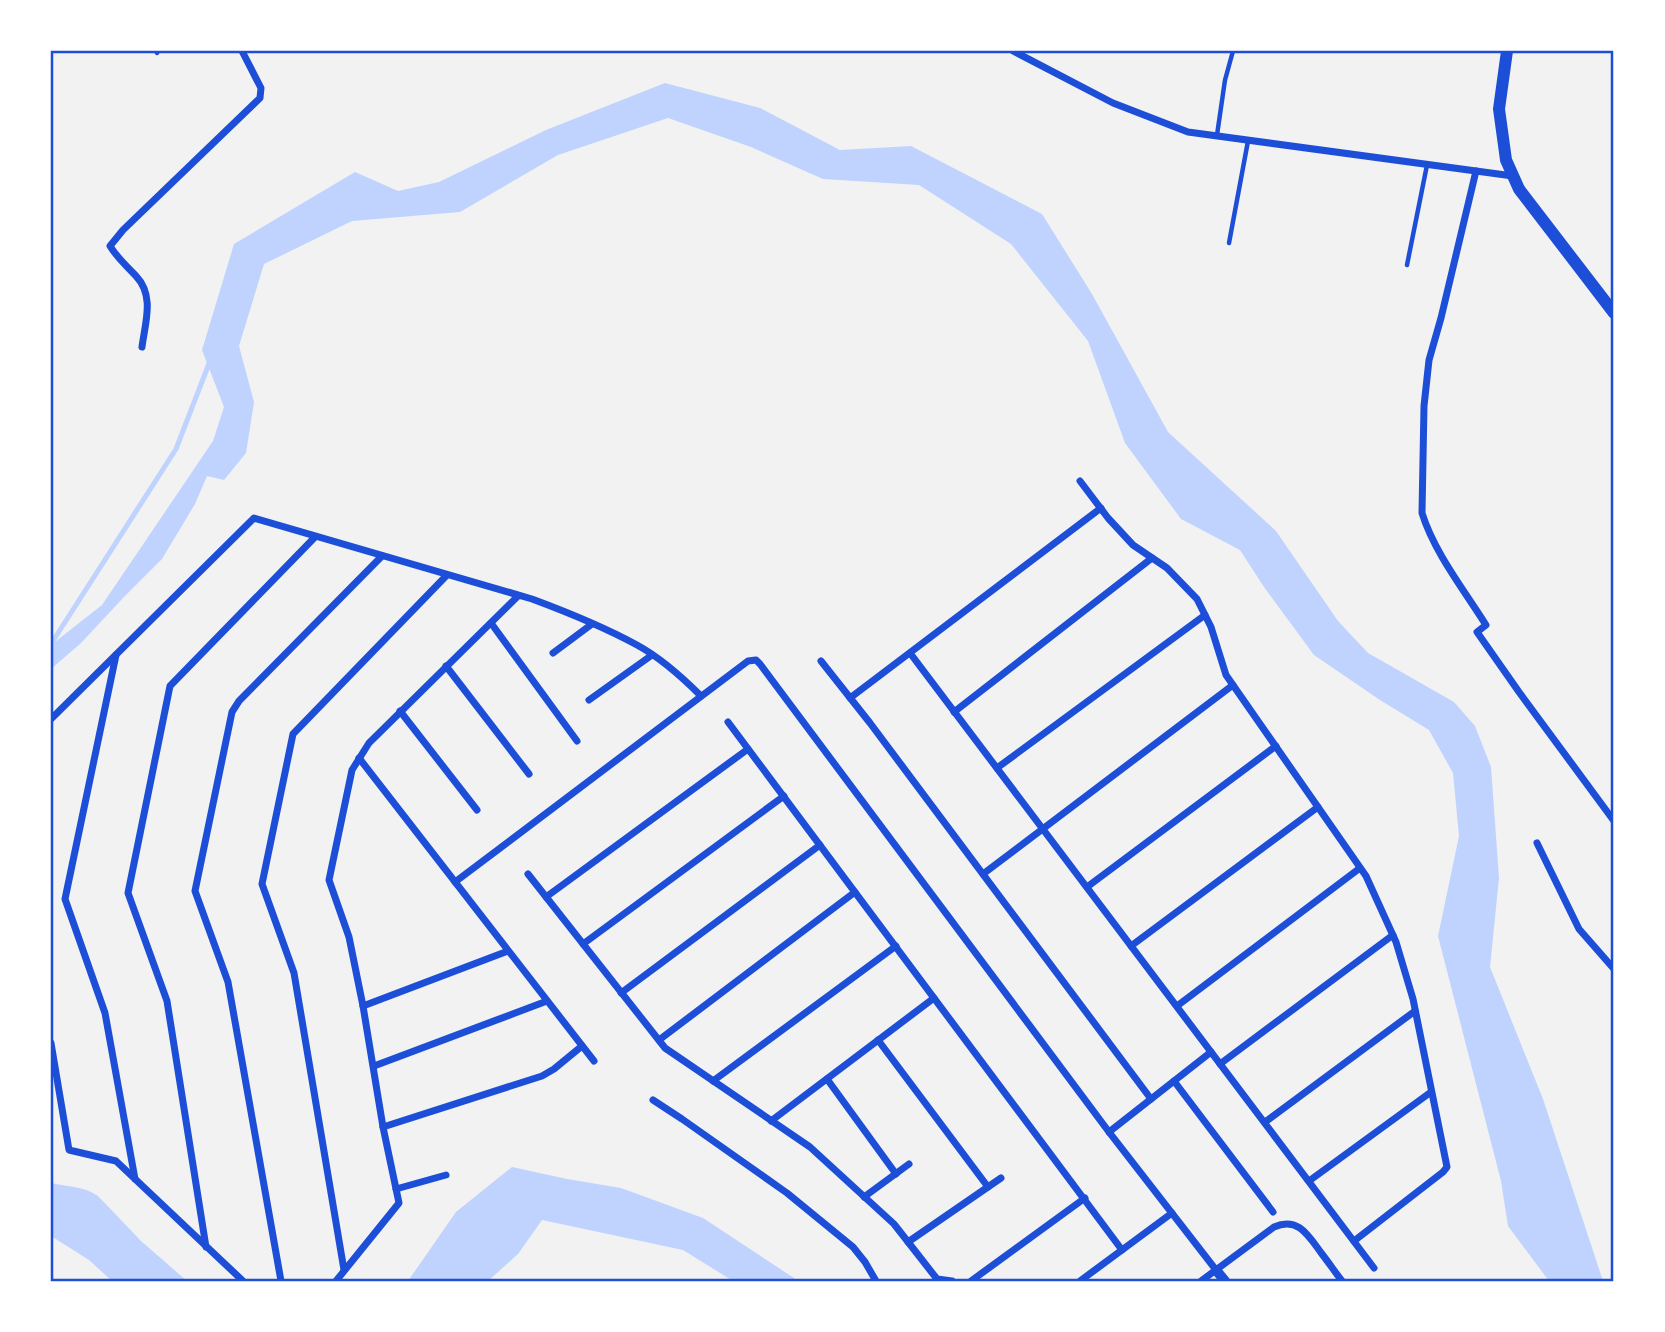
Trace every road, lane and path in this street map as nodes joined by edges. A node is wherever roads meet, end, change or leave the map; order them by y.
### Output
1 (242, 51) edge
2 (1013, 51) edge
3 (1233, 51) edge
4 (1507, 51) edge
5 (1217, 136) junction
6 (1248, 141) junction
7 (1427, 165) junction
8 (1476, 171) junction
9 (1513, 176) junction
10 (1229, 243) dead end
11 (1407, 265) dead end
12 (1614, 313) edge
13 (142, 347) dead end
14 (1080, 481) dead end
15 (1101, 508) junction
16 (315, 537) junction
17 (382, 556) junction
18 (1152, 558) junction
19 (447, 575) junction
20 (518, 596) junction
21 (1205, 615) junction
22 (491, 623) junction
23 (592, 624) junction
24 (553, 653) dead end
25 (910, 653) junction
26 (116, 655) junction
27 (652, 655) junction
28 (821, 661) dead end
29 (446, 666) junction
30 (1233, 685) junction
31 (701, 696) junction
32 (850, 698) junction
33 (589, 700) dead end
34 (400, 711) junction
35 (954, 712) junction
36 (51, 719) edge
37 (728, 722) dead end
38 (577, 741) dead end
39 (1276, 746) junction
40 (748, 749) junction
41 (359, 758) junction
42 (997, 768) junction
43 (529, 774) dead end
44 (784, 796) junction
45 (1318, 807) junction
46 (477, 810) dead end
47 (1614, 821) edge
48 (1043, 829) junction
49 (1537, 843) dead end
50 (820, 845) junction
51 (1360, 868) junction
52 (528, 874) dead end
53 (983, 874) junction
54 (455, 882) junction
55 (1087, 887) junction
56 (856, 892) junction
57 (547, 897) junction
58 (1393, 935) junction
59 (583, 944) junction
60 (896, 946) junction
61 (1131, 946) junction
62 (508, 951) junction
63 (1614, 970) edge
64 (621, 993) junction
65 (934, 998) junction
66 (547, 1001) junction
67 (363, 1006) junction
68 (1177, 1006) junction
69 (1415, 1011) junction
70 (659, 1040) junction
71 (878, 1040) junction
72 (51, 1043) edge
73 (582, 1046) junction
74 (1211, 1052) junction
75 (594, 1061) dead end
76 (1220, 1064) junction
77 (374, 1066) junction
78 (827, 1079) junction
79 (713, 1081) junction
80 (1174, 1081) junction
81 (1431, 1092) junction
82 (1152, 1099) junction
83 (653, 1100) dead end
84 (771, 1121) junction
85 (1265, 1122) junction
86 (383, 1127) junction
87 (1109, 1132) junction
88 (909, 1164) dead end
89 (896, 1174) junction
90 (446, 1175) dead end
91 (1001, 1178) dead end
92 (135, 1180) junction
93 (1309, 1181) junction
94 (988, 1187) junction
95 (396, 1189) junction
96 (864, 1197) junction
97 (1085, 1199) junction
98 (1273, 1212) dead end
99 (1172, 1213) junction
100 (1354, 1241) junction
101 (908, 1242) junction
102 (206, 1247) junction
103 (1122, 1250) junction
104 (1374, 1268) dead end
105 (345, 1270) junction
106 (1216, 1276) edge
107 (243, 1281) edge
108 (281, 1281) edge
109 (336, 1281) edge
110 (876, 1281) edge
111 (952, 1281) edge
112 (971, 1281) edge
113 (1080, 1281) edge
114 (1201, 1281) edge
115 (1225, 1281) edge
116 (1342, 1281) edge

1 - 13 street
2 - 5 street
3 - 5 lane
4 - 9 main road
5 - 6 street
6 - 7 street
6 - 10 lane
7 - 8 street
7 - 11 lane
8 - 9 street
8 - 47 street
9 - 12 main road
14 - 15 street
15 - 18 street
15 - 25 street
16 - 17 street
16 - 26 street
16 - 102 street
17 - 19 street
17 - 108 street
18 - 21 street
18 - 35 street
19 - 20 street
19 - 105 street
20 - 22 street
20 - 23 street
21 - 30 street
21 - 42 street
22 - 29 street
22 - 38 street
23 - 24 street
23 - 27 street
25 - 32 street
25 - 35 street
26 - 36 street
26 - 92 street
27 - 31 street
27 - 33 street
28 - 32 street
29 - 34 street
29 - 43 street
30 - 39 street
30 - 48 street
31 - 54 street
31 - 87 street
32 - 53 street
34 - 41 street
34 - 46 street
35 - 42 street
37 - 40 street
39 - 45 street
39 - 55 street
40 - 44 street
40 - 57 street
41 - 54 street
41 - 67 street
42 - 48 street
44 - 50 street
44 - 59 street
45 - 51 street
45 - 61 street
48 - 53 street
48 - 55 street
49 - 63 street
50 - 56 street
50 - 64 street
51 - 58 street
51 - 68 street
52 - 57 street
53 - 82 street
54 - 62 street
55 - 61 street
56 - 60 street
56 - 70 street
57 - 59 street
58 - 69 street
58 - 76 street
59 - 64 street
60 - 65 street
60 - 79 street
61 - 68 street
62 - 66 street
62 - 67 street
64 - 70 street
65 - 71 street
65 - 97 street
66 - 73 street
66 - 77 street
67 - 77 street
68 - 74 street
69 - 81 street
69 - 85 street
70 - 79 street
71 - 78 street
71 - 94 street
72 - 92 street
73 - 75 street
73 - 86 street
74 - 76 street
74 - 80 street
76 - 85 street
77 - 86 street
78 - 84 street
78 - 89 street
79 - 84 street
80 - 82 street
80 - 98 street
81 - 93 street
81 - 100 street
82 - 87 street
83 - 110 street
84 - 96 street
85 - 93 street
86 - 95 street
87 - 99 street
88 - 89 street
89 - 96 street
90 - 95 street
91 - 94 street
92 - 102 street
93 - 100 street
94 - 101 street
95 - 105 street
96 - 101 street
97 - 103 street
97 - 112 street
99 - 103 street
99 - 106 street
100 - 104 street
101 - 111 street
102 - 107 street
103 - 113 street
105 - 109 street
106 - 114 street
106 - 115 street
106 - 116 street

